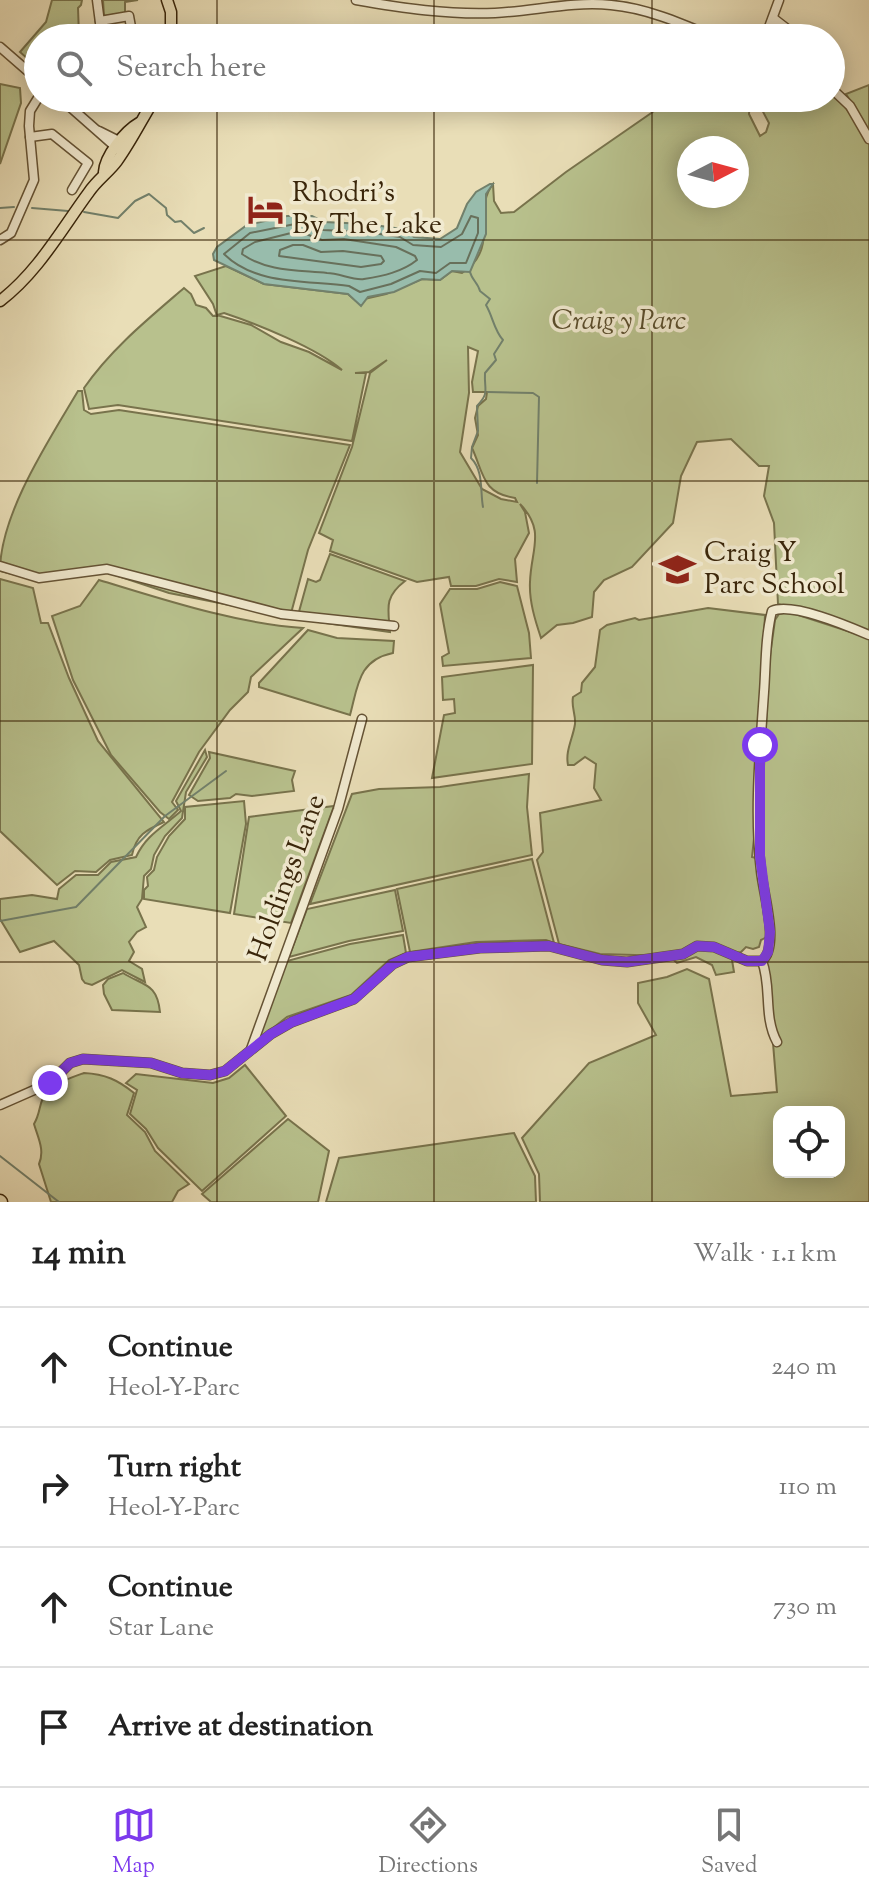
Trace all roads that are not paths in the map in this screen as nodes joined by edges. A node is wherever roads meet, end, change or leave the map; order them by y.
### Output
1 (97, 0) edge
2 (167, 0) edge
3 (175, 0) edge
4 (356, 0) edge
5 (779, 0) edge
6 (171, 12) junction
7 (773, 18) junction
8 (100, 21) junction
9 (100, 24) edge
10 (130, 24) edge
11 (171, 24) edge
12 (680, 24) edge
13 (771, 24) edge
14 (781, 24) edge
15 (0, 47) edge
16 (24, 68) edge
17 (845, 101) edge
18 (30, 112) edge
19 (78, 112) edge
20 (147, 112) edge
21 (30, 137) junction
22 (869, 139) edge
23 (121, 147) junction
24 (72, 190) dead end
25 (0, 240) edge
26 (0, 301) edge
27 (0, 566) edge
28 (394, 626) dead end
29 (869, 635) edge
30 (362, 719) dead end
31 (762, 961) junction
32 (777, 1042) dead end
33 (251, 1050) junction
34 (0, 1105) edge

1 - 8 street
2 - 6 main road
3 - 6 main road
4 - 12 street
5 - 7 street
6 - 11 main road
7 - 13 street
7 - 14 street
8 - 9 street
8 - 10 street
15 - 16 street
17 - 22 street
18 - 21 street
19 - 23 street
20 - 23 main road
21 - 24 street
21 - 25 street
23 - 26 main road
27 - 28 street
29 - 31 street
30 - 33 street, Holdings Lane
31 - 32 street
31 - 33 street
33 - 34 street

